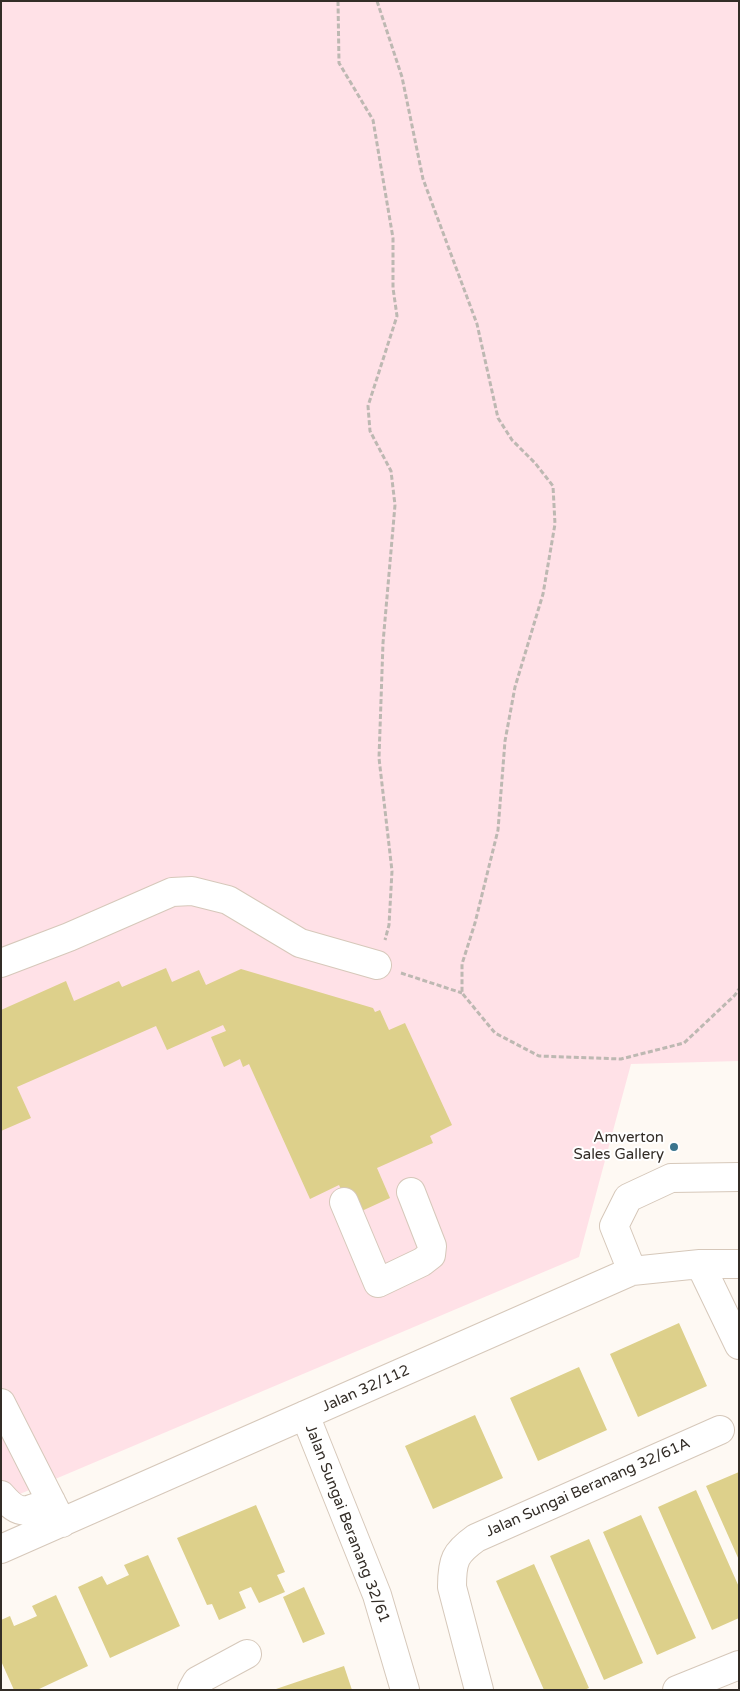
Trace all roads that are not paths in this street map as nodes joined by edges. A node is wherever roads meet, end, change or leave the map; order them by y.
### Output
1 (1, 963) edge
2 (377, 965) road end
3 (739, 1177) edge
4 (411, 1192) dead end
5 (344, 1202) dead end
6 (700, 1264) junction
7 (739, 1264) edge
8 (632, 1271) junction
9 (739, 1346) edge
10 (1, 1403) edge
11 (305, 1415) junction
12 (720, 1430) dead end
13 (1, 1495) edge
14 (56, 1512) junction
15 (1, 1549) edge
16 (247, 1654) dead end
17 (739, 1665) edge
18 (192, 1690) edge
19 (406, 1690) edge
20 (480, 1690) edge
21 (677, 1690) edge

1 - 2 street
3 - 8 street
4 - 5 street
6 - 7 street, Jalan 32/112
6 - 8 street, Jalan 32/112
6 - 9 street
8 - 11 street, Jalan 32/112
10 - 14 street
11 - 14 street, Jalan 32/112
11 - 19 street, Jalan Sungai Beranang 32/61
12 - 20 street, Jalan Sungai Beranang 32/61A
13 - 14 street
14 - 15 street, Jalan 32/112
16 - 18 street
17 - 21 street

